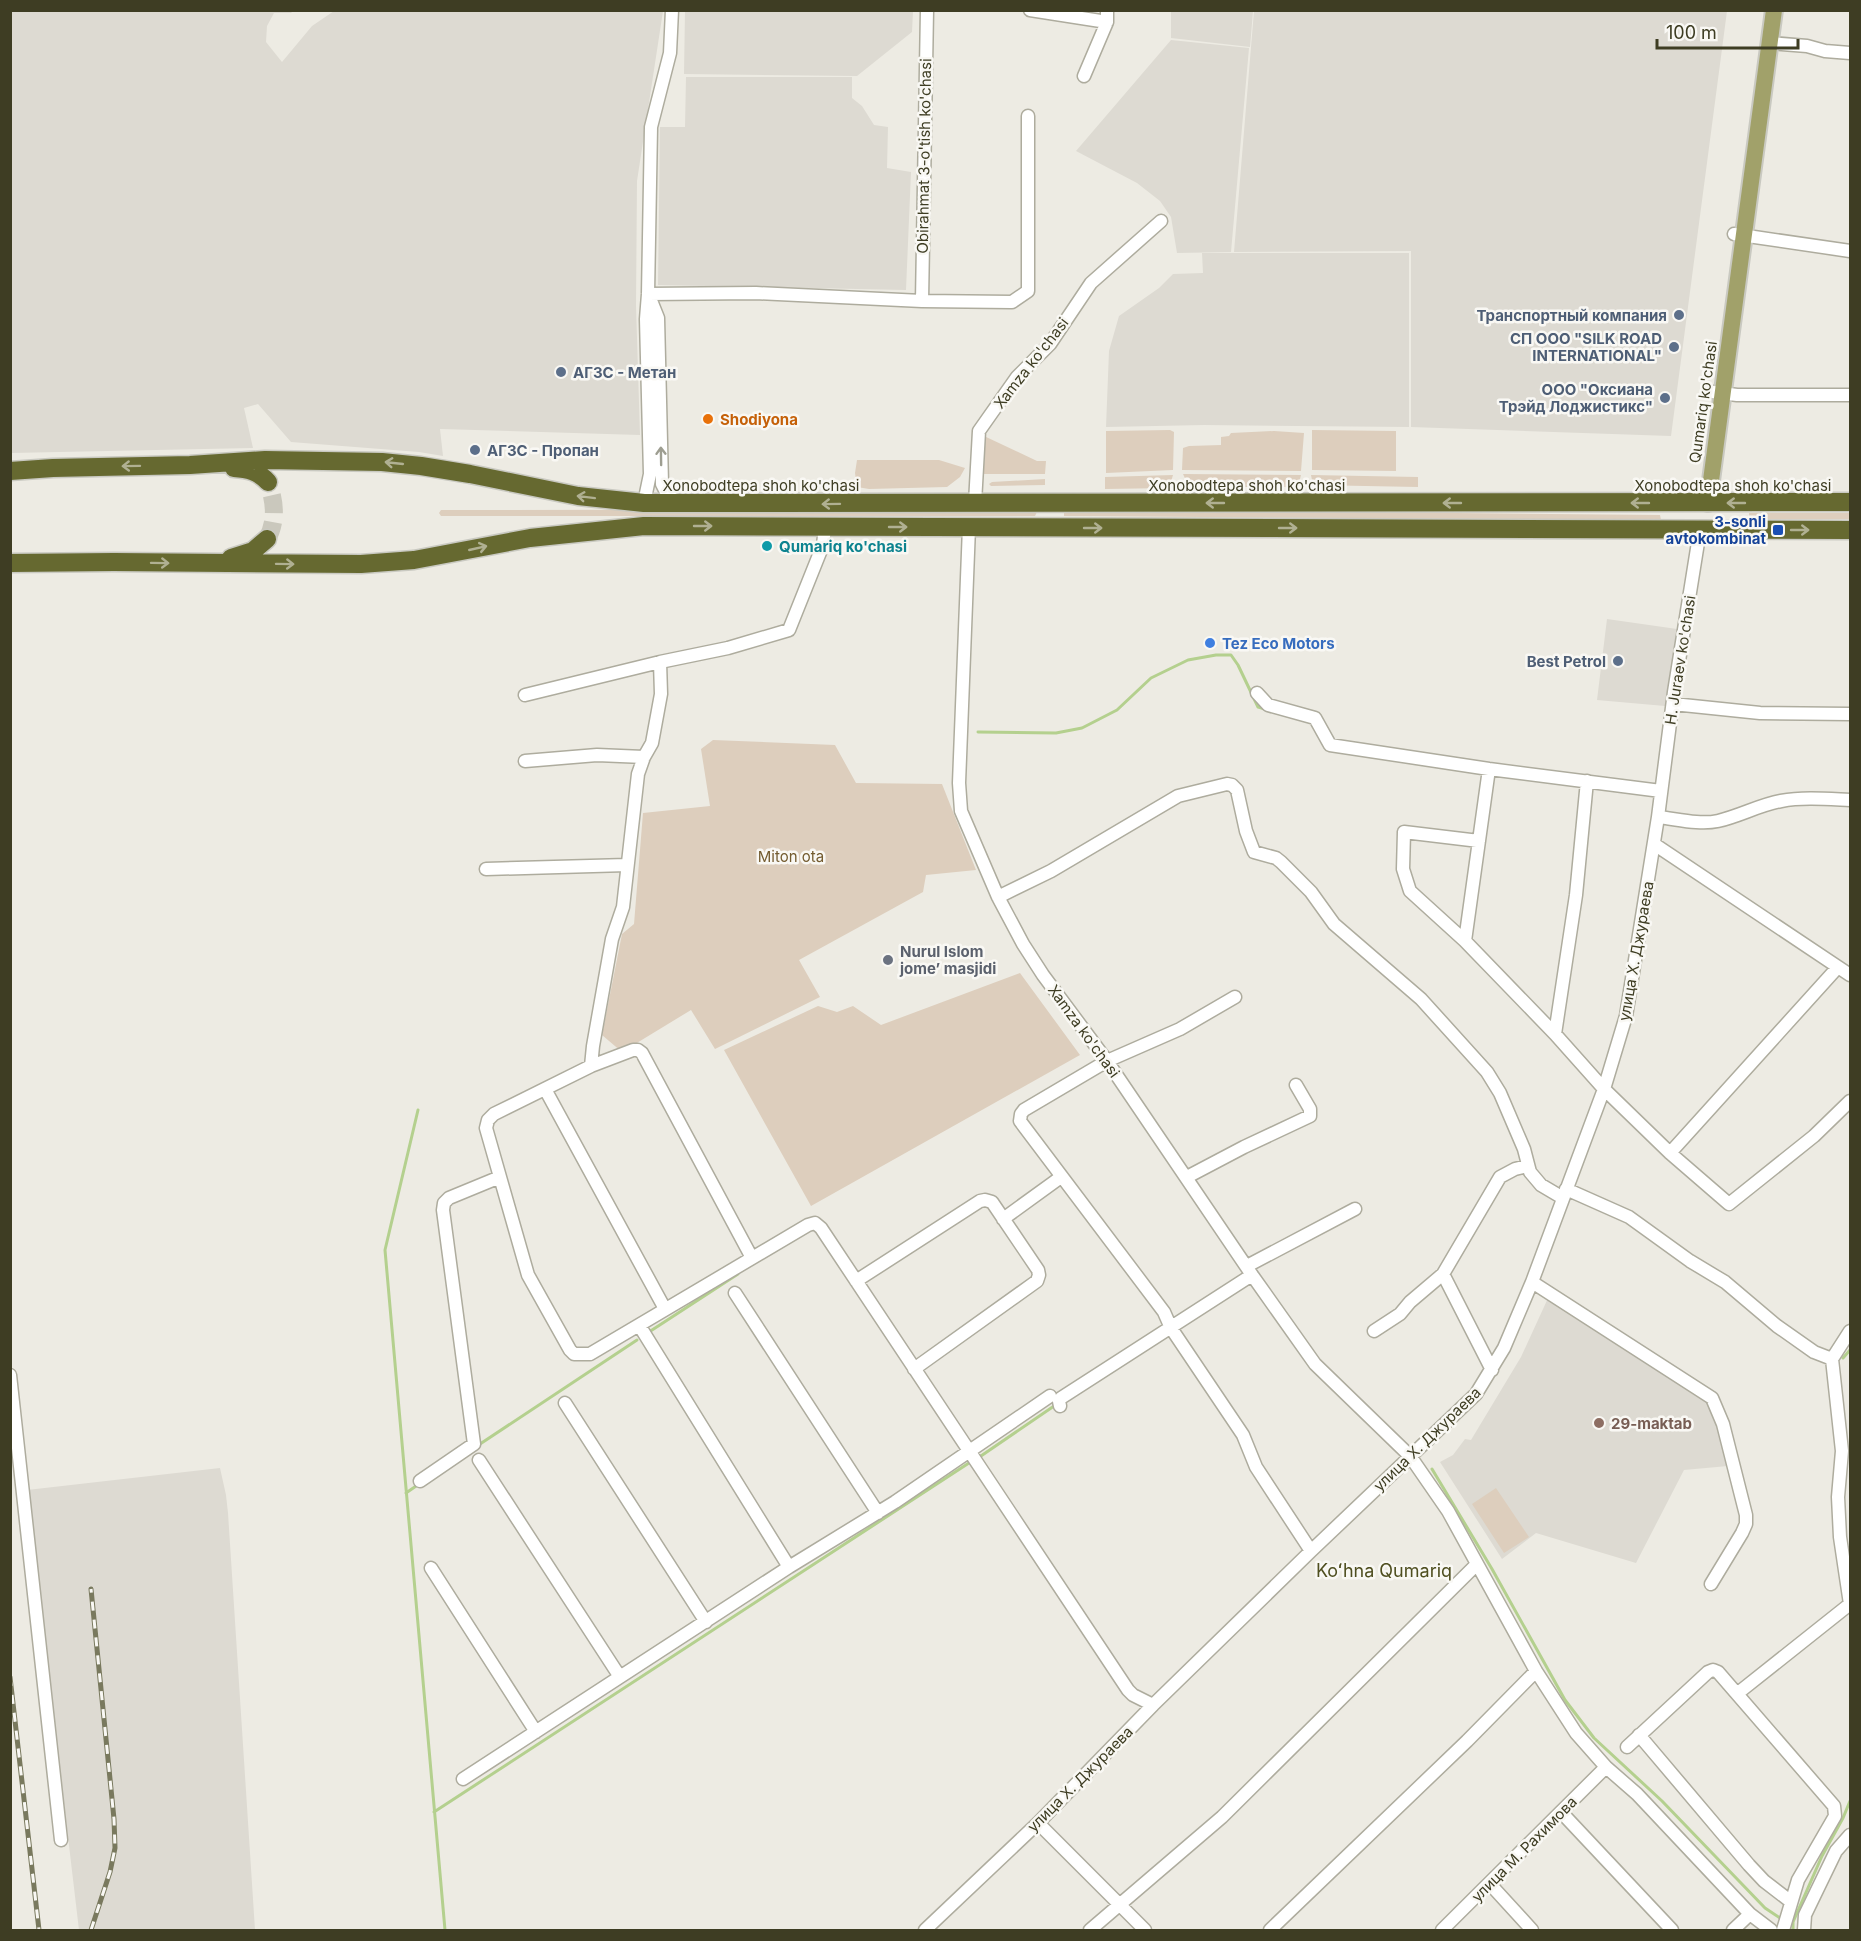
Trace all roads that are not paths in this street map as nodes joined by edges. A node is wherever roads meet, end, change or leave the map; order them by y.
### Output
1 (672, 10) edge
2 (927, 10) edge
3 (1030, 10) edge
4 (1764, 10) edge
5 (1774, 10) edge
6 (1107, 16) edge
7 (1770, 43) junction
8 (1851, 53) edge
9 (1084, 76) dead end
10 (1028, 116) dead end
11 (1161, 220) dead end
12 (1739, 235) junction
13 (1851, 251) edge
14 (648, 294) junction
15 (922, 301) junction
16 (1718, 393) junction
17 (1851, 395) edge
18 (190, 465) junction
19 (10, 469) edge
20 (268, 482) dead end
21 (1851, 502) edge
22 (644, 503) junction
23 (684, 504) junction
24 (975, 504) junction
25 (1042, 504) junction
26 (1703, 504) junction
27 (825, 527) junction
28 (969, 527) junction
29 (1041, 528) junction
30 (1700, 530) junction
31 (1851, 530) edge
32 (267, 539) tunnel mouth
33 (114, 562) junction
34 (10, 563) edge
35 (205, 563) junction
36 (10, 569) edge
37 (660, 662) junction
38 (1257, 693) dead end
39 (525, 695) dead end
40 (1673, 704) junction
41 (1851, 714) edge
42 (644, 757) junction
43 (525, 761) dead end
44 (1489, 769) junction
45 (1587, 781) junction
46 (1661, 791) junction
47 (1851, 800) edge
48 (1658, 817) junction
49 (1479, 841) junction
50 (1654, 844) junction
51 (627, 865) junction
52 (486, 869) dead end
53 (998, 897) junction
54 (1465, 941) junction
55 (1838, 967) junction
56 (1851, 975) edge
57 (1235, 997) dead end
58 (1555, 1034) junction
59 (1107, 1061) junction
60 (591, 1066) junction
61 (1296, 1085) dead end
62 (545, 1089) junction
63 (1604, 1089) junction
64 (1851, 1101) edge
65 (1670, 1153) junction
66 (1527, 1166) junction
67 (500, 1177) junction
68 (1061, 1177) junction
69 (1187, 1177) junction
70 (1565, 1193) junction
71 (1355, 1209) dead end
72 (1003, 1219) junction
73 (752, 1258) junction
74 (1249, 1271) junction
75 (1443, 1274) junction
76 (856, 1281) junction
77 (1532, 1282) junction
78 (735, 1293) dead end
79 (665, 1309) junction
80 (639, 1325) junction
81 (1171, 1328) junction
82 (1374, 1331) dead end
83 (1851, 1331) edge
84 (1832, 1359) junction
85 (914, 1369) junction
86 (1492, 1370) junction
87 (10, 1375) edge
88 (1050, 1396) dead end
89 (565, 1403) dead end
90 (1060, 1406) dead end
91 (968, 1451) junction
92 (1846, 1452) edge
93 (1410, 1456) junction
94 (480, 1460) dead end
95 (420, 1481) dead end
96 (878, 1513) junction
97 (1311, 1551) junction
98 (1477, 1564) junction
99 (789, 1567) junction
100 (431, 1568) dead end
101 (1711, 1584) dead end
102 (1850, 1605) edge
103 (706, 1622) junction
104 (1536, 1671) junction
105 (620, 1677) junction
106 (1738, 1694) junction
107 (1153, 1705) junction
108 (536, 1732) junction
109 (1639, 1735) junction
110 (1626, 1747) dead end
111 (1606, 1767) junction
112 (463, 1779) dead end
113 (1562, 1813) junction
114 (1038, 1823) junction
115 (1851, 1835) edge
116 (61, 1840) dead end
117 (1490, 1884) junction
118 (1790, 1901) junction
119 (1120, 1906) junction
120 (1750, 1914) junction
121 (1784, 1924) edge
122 (925, 1930) edge
123 (1090, 1930) edge
124 (1145, 1930) edge
125 (1270, 1930) edge
126 (1442, 1930) edge
127 (1532, 1930) edge
128 (1672, 1930) edge
129 (1733, 1930) edge
130 (1771, 1930) edge
131 (1804, 1930) edge

1 - 14 street
2 - 15 street, Obirahmat 3-o'tish ko'chasi
3 - 6 street
4 - 12 main road, Qumariq ko'chasi
5 - 7 main road, Qumariq ko'chasi
6 - 9 street
7 - 8 street
7 - 12 main road, Qumariq ko'chasi
10 - 15 street
11 - 24 street, Xamza ko'chasi
12 - 13 street
12 - 16 main road, Qumariq ko'chasi
14 - 15 street
14 - 22 street
23 -> 14 street
16 - 17 street
16 - 26 main road, Qumariq ko'chasi
18 -> 19 highway
18 - 20 highway
22 -> 18 highway, Xonobodtepa shoh ko'chasi
21 -> 26 highway, Xonobodtepa shoh ko'chasi
22 - 23 highway, Xonobodtepa shoh ko'chasi
24 -> 23 highway, Xonobodtepa shoh ko'chasi
24 - 25 highway, Xonobodtepa shoh ko'chasi
26 -> 25 highway, Xonobodtepa shoh ko'chasi
25 - 29 highway
26 - 30 highway, Qumariq ko'chasi
27 -> 28 highway
35 -> 27 highway
27 - 37 street
28 - 29 highway
28 - 53 street, Xamza ko'chasi
29 -> 30 highway
30 -> 31 highway
30 - 40 street, H. Juraev ko'chasi
32 - 35 highway
33 - 34 highway
33 -> 35 highway
33 - 36 highway
37 - 39 street
37 - 42 street
38 - 44 street
40 - 41 street
40 - 46 street, H. Juraev ko'chasi
42 - 43 street
42 - 51 street
44 - 45 street
44 - 49 street
45 - 46 street
45 - 58 street
46 - 48 street, улица Х. Джураева
47 - 48 street
48 - 50 street, улица Х. Джураева
49 - 54 street
49 - 54 street
50 - 55 street
50 - 63 street, улица Х. Джураева
51 - 52 street
51 - 60 street
53 - 59 street, Xamza ko'chasi
53 - 66 street
54 - 58 street
55 - 56 street
55 - 65 street
57 - 59 street
58 - 63 street
59 - 68 street
59 - 69 street, Xamza ko'chasi
60 - 62 street
60 - 73 street
61 - 69 street
62 - 67 street
62 - 79 street
63 - 65 street
63 - 70 street, улица Х. Джураева
64 - 65 street
66 - 70 street
66 - 75 street
67 - 80 street
67 - 95 street
68 - 72 street
68 - 81 street
69 - 74 street, Xamza ko'chasi
70 - 77 street, улица Х. Джураева
70 - 84 street
71 - 74 street
72 - 76 street
72 - 85 street
73 - 76 street
73 - 79 street
74 - 81 street
74 - 93 street, Xamza ko'chasi
75 - 82 street
75 - 86 street
76 - 85 street
77 - 86 street, улица Х. Джураева
77 - 101 street
78 - 96 street
79 - 80 street
80 - 99 street
81 - 90 street
81 - 97 street
83 - 84 street
84 - 92 street
85 - 91 street
86 - 93 street, улица Х. Джураева
87 - 116 street
88 - 91 street
89 - 103 street
91 - 96 street
91 - 107 street
92 - 102 street
93 - 97 street, улица Х. Джураева
93 - 98 street, Xamza ko'chasi
94 - 105 street
96 - 99 street
97 - 107 street, улица Х. Джураева
98 - 104 street, Xamza ko'chasi
98 - 119 street
99 - 103 street
100 - 108 street
102 - 106 street
103 - 105 street
104 - 111 street, Xamza ko'chasi
104 - 125 street
105 - 108 street
106 - 109 street
106 - 118 street
107 - 114 street, улица Х. Джураева
108 - 112 street
109 - 110 street
109 - 118 street
111 - 113 street, улица М. Рахимова
111 - 120 street, Xamza ko'chasi
113 - 117 street, улица М. Рахимова
113 - 128 street
114 - 119 street
114 - 122 street, улица Х. Джураева
115 - 131 street
117 - 126 street, улица М. Рахимова
117 - 127 street
118 - 121 street
119 - 123 street
119 - 124 street
120 - 129 street
120 - 130 street, Xamza ko'chasi

